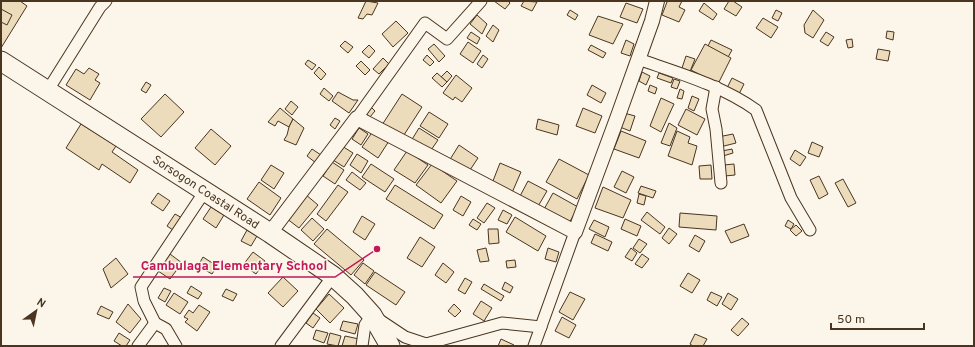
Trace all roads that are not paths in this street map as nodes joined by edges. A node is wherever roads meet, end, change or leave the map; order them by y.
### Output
1 (481, 1) edge
2 (657, 1) edge
3 (101, 3) edge
4 (638, 59) junction
5 (1, 61) edge
6 (716, 87) junction
7 (48, 90) junction
8 (358, 118) junction
9 (721, 183) dead end
10 (205, 191) junction
11 (810, 230) dead end
12 (575, 232) junction
13 (270, 233) junction
14 (333, 276) junction
15 (372, 315) junction
16 (155, 323) junction
17 (541, 327) junction
18 (138, 346) edge
19 (176, 346) edge
20 (281, 346) edge
21 (362, 346) edge
22 (390, 346) edge
23 (534, 346) edge

1 - 8 street
2 - 4 street
3 - 7 street
4 - 6 street
4 - 12 street
5 - 7 highway, Sorsogon Coastal Road
6 - 9 street
6 - 11 street
7 - 10 highway, Sorsogon Coastal Road
8 - 12 street
8 - 13 street
10 - 13 highway, Sorsogon Coastal Road
10 - 16 street
12 - 17 street
13 - 14 highway, Sorsogon Coastal Road
14 - 15 highway, Sorsogon Coastal Road
14 - 20 street
15 - 17 street
15 - 21 street
15 - 22 highway, Sorsogon Coastal Road
16 - 18 street
16 - 19 street
17 - 23 street

